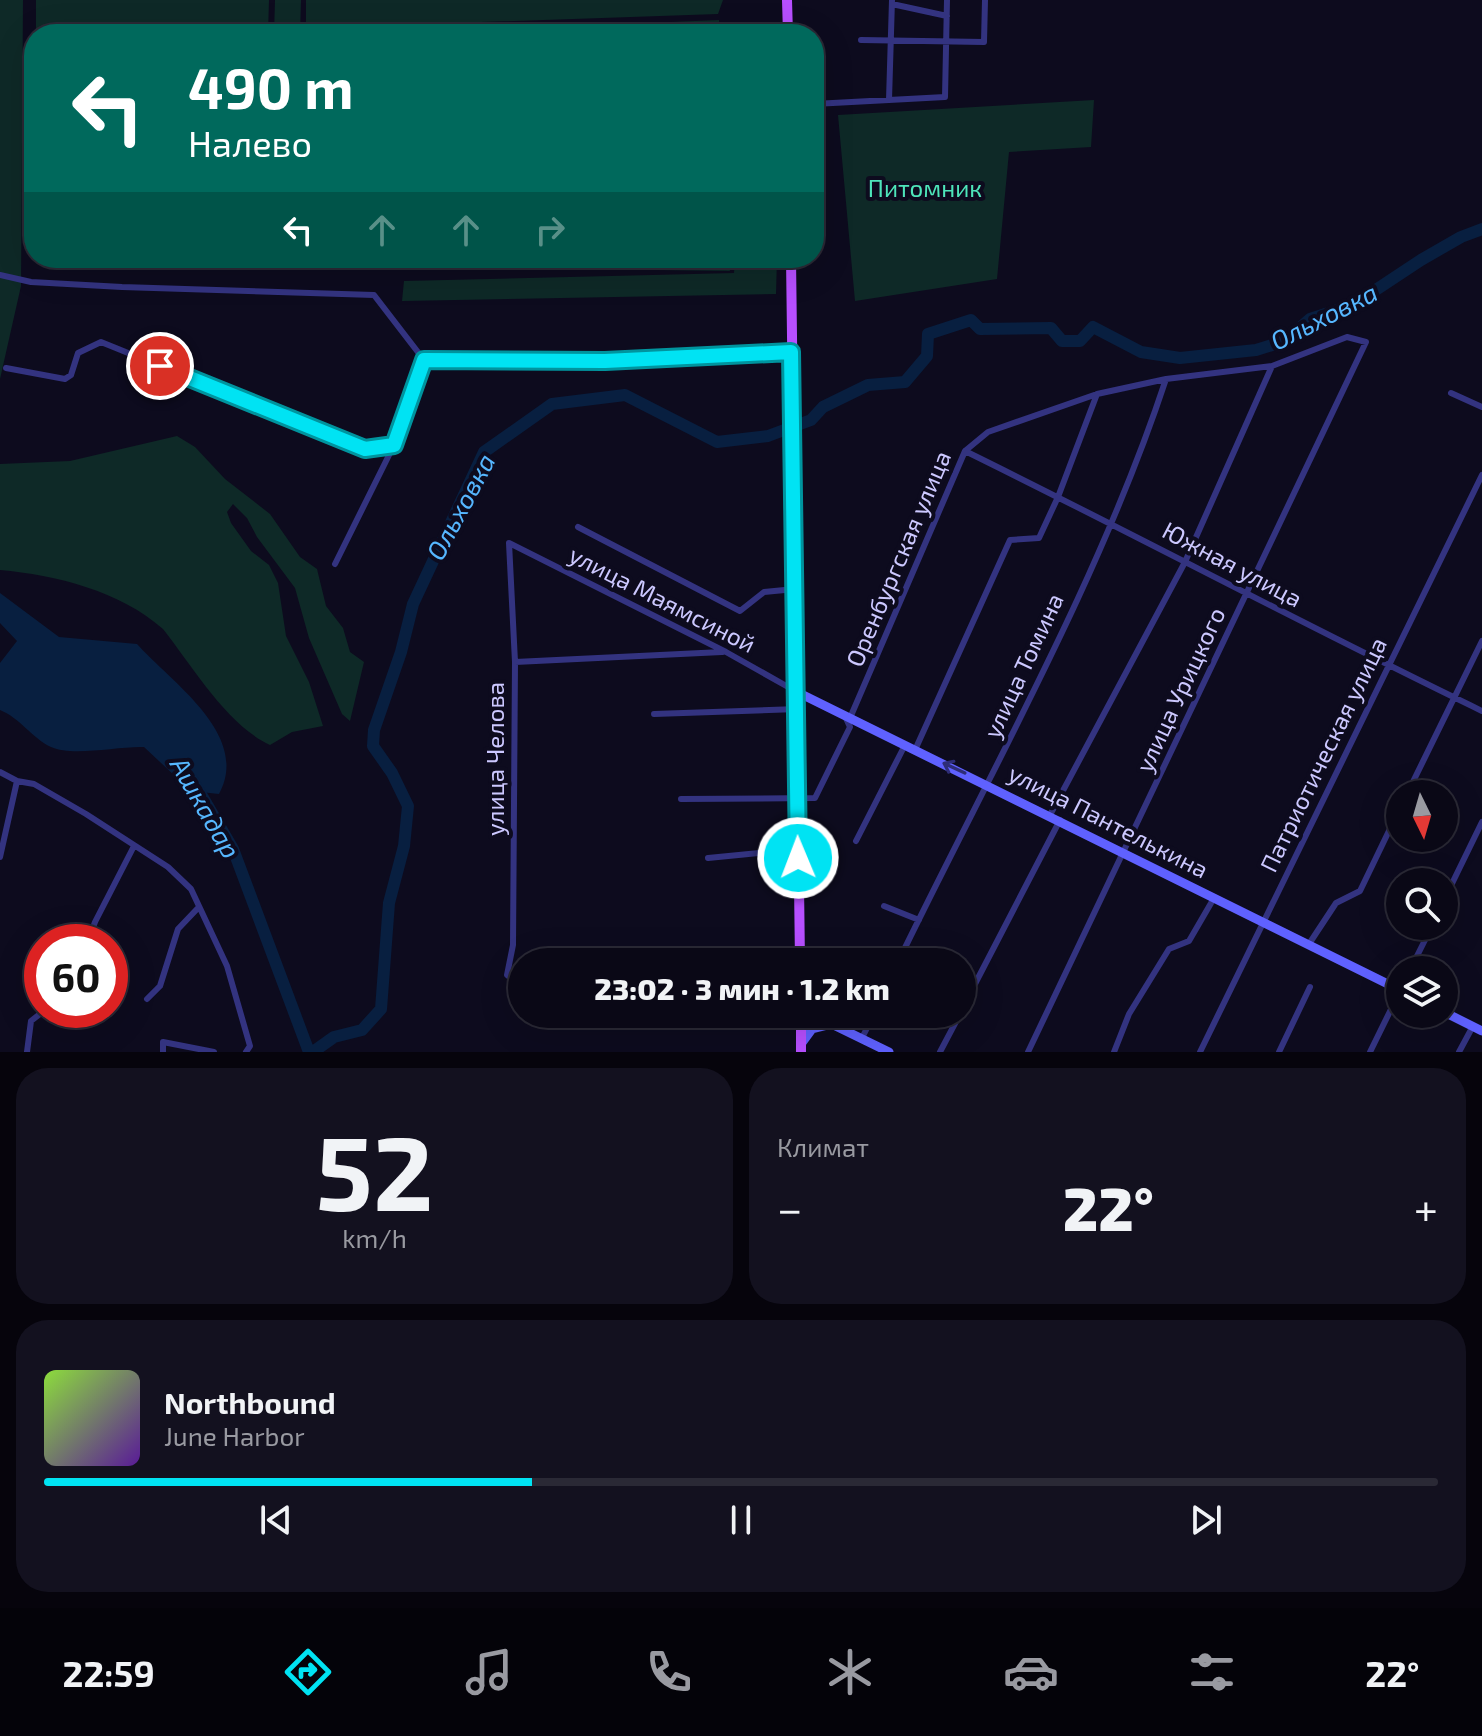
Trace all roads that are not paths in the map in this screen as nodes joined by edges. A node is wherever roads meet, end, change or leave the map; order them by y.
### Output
1 (787, 0) edge
2 (947, 0) edge
3 (985, 0) edge
4 (892, 2) edge
5 (947, 16) junction
6 (788, 24) edge
7 (861, 40) dead end
8 (892, 40) junction
9 (948, 41) junction
10 (889, 100) junction
11 (824, 103) edge
12 (791, 268) edge
13 (0, 275) edge
14 (1366, 342) joint
15 (791, 352) junction
16 (424, 360) junction
17 (1272, 366) junction
18 (6, 368) dead end
19 (1166, 379) junction
20 (1451, 393) dead end
21 (1097, 394) junction
22 (1482, 407) edge
23 (394, 445) junction
24 (965, 451) junction
25 (1482, 475) edge
26 (1058, 497) junction
27 (1112, 522) junction
28 (578, 527) dead end
29 (509, 543) joint
30 (1185, 562) junction
31 (335, 564) dead end
32 (795, 589) junction
33 (1245, 595) junction
34 (1482, 641) edge
35 (726, 652) junction
36 (515, 662) junction
37 (1389, 665) junction
38 (797, 692) junction
39 (1453, 698) junction
40 (798, 709) junction
41 (1482, 711) edge
42 (654, 714) dead end
43 (847, 716) junction
44 (905, 745) junction
45 (915, 750) junction
46 (0, 772) edge
47 (1414, 780) edge
48 (17, 781) junction
49 (988, 784) junction
50 (797, 796) junction
51 (681, 799) dead end
52 (1055, 817) junction
53 (1482, 822) edge
54 (1386, 837) edge
55 (798, 838) junction
56 (856, 841) dead end
57 (134, 846) junction
58 (1125, 852) junction
59 (0, 857) edge
60 (708, 858) dead end
61 (1458, 871) edge
62 (1215, 897) junction
63 (884, 906) dead end
64 (198, 908) junction
65 (919, 920) junction
66 (1262, 921) junction
67 (94, 924) edge
68 (1309, 944) junction
69 (512, 948) edge
70 (800, 948) edge
71 (905, 948) edge
72 (976, 981) edge
73 (1386, 983) edge
74 (1310, 987) dead end
75 (147, 999) dead end
76 (1458, 1018) edge
77 (1386, 1019) edge
78 (30, 1028) edge
79 (816, 1028) edge
80 (841, 1028) edge
81 (867, 1028) edge
82 (953, 1028) edge
83 (1479, 1028) edge
84 (862, 1038) junction
85 (801, 1048) edge
86 (27, 1052) edge
87 (163, 1052) edge
88 (214, 1052) edge
89 (246, 1052) edge
90 (889, 1052) edge
91 (940, 1052) edge
92 (1028, 1052) edge
93 (1114, 1052) edge
94 (1200, 1052) edge
95 (1279, 1052) edge
96 (1370, 1052) edge
97 (1459, 1052) edge

1 - 6 main road
2 - 5 street
3 - 9 street
4 - 5 street
4 - 8 street
5 - 9 street
7 - 8 street
8 - 9 street
8 - 10 street
9 - 10 street
10 - 11 street
12 - 15 main road
13 - 16 street
14 - 17 street, Оренбургская улица
14 - 33 street, улица Урицкого
15 - 16 street
15 - 32 main road
16 - 23 street
17 - 19 street, Оренбургская улица
17 - 30 street
18 - 23 street
19 - 21 street, Оренбургская улица
19 - 27 street, улица Томина
20 - 22 street
21 - 24 street, Оренбургская улица
21 - 26 street
23 - 31 street
24 - 26 street, Южная улица
24 - 43 street, Оренбургская улица
25 - 37 street, Патриотическая улица
26 - 27 street, Южная улица
26 - 45 street
27 - 30 street, Южная улица
27 - 49 street, улица Томина
28 - 32 street
29 - 35 street, улица Маямсиной
29 - 36 street, улица Челова
30 - 33 street, Южная улица
30 - 52 street
32 - 38 main road
33 - 37 street, Южная улица
33 - 58 street, улица Урицкого
34 - 39 street
35 - 36 street
35 - 38 street, улица Маямсиной
36 - 69 street, улица Челова
37 - 39 street, Южная улица
37 - 66 street, Патриотическая улица
38 - 40 main road
38 - 43 main road, улица Пантелькина
39 - 41 street, Южная улица
39 - 47 street
40 - 42 street
40 - 50 main road
43 - 44 main road, улица Пантелькина
43 - 50 street, Оренбургская улица
44 - 45 main road, улица Пантелькина
44 - 56 street
49 -> 45 main road, улица Пантелькина
46 - 48 street
48 - 57 street
48 - 59 street
49 - 52 main road, улица Пантелькина
49 - 65 street, улица Томина
50 - 51 street
50 - 55 main road
52 - 58 main road, улица Пантелькина
52 - 72 street
53 - 61 street
54 - 68 street
55 - 60 street
55 - 70 main road
57 - 64 street
57 - 67 street
58 - 62 main road, улица Пантелькина
58 - 92 street, улица Урицкого
62 - 66 main road, улица Пантелькина
62 - 93 street
63 - 65 street
64 - 75 street
64 - 89 street
65 - 71 street, улица Томина
66 - 68 main road, улица Пантелькина
66 - 94 street, Патриотическая улица
68 - 73 main road, улица Пантелькина
74 - 95 street
76 - 83 main road
77 - 96 street
78 - 86 street
79 - 85 main road
80 - 84 main road
81 - 84 street
82 - 91 street
83 - 97 street
84 - 90 main road
87 - 88 street

